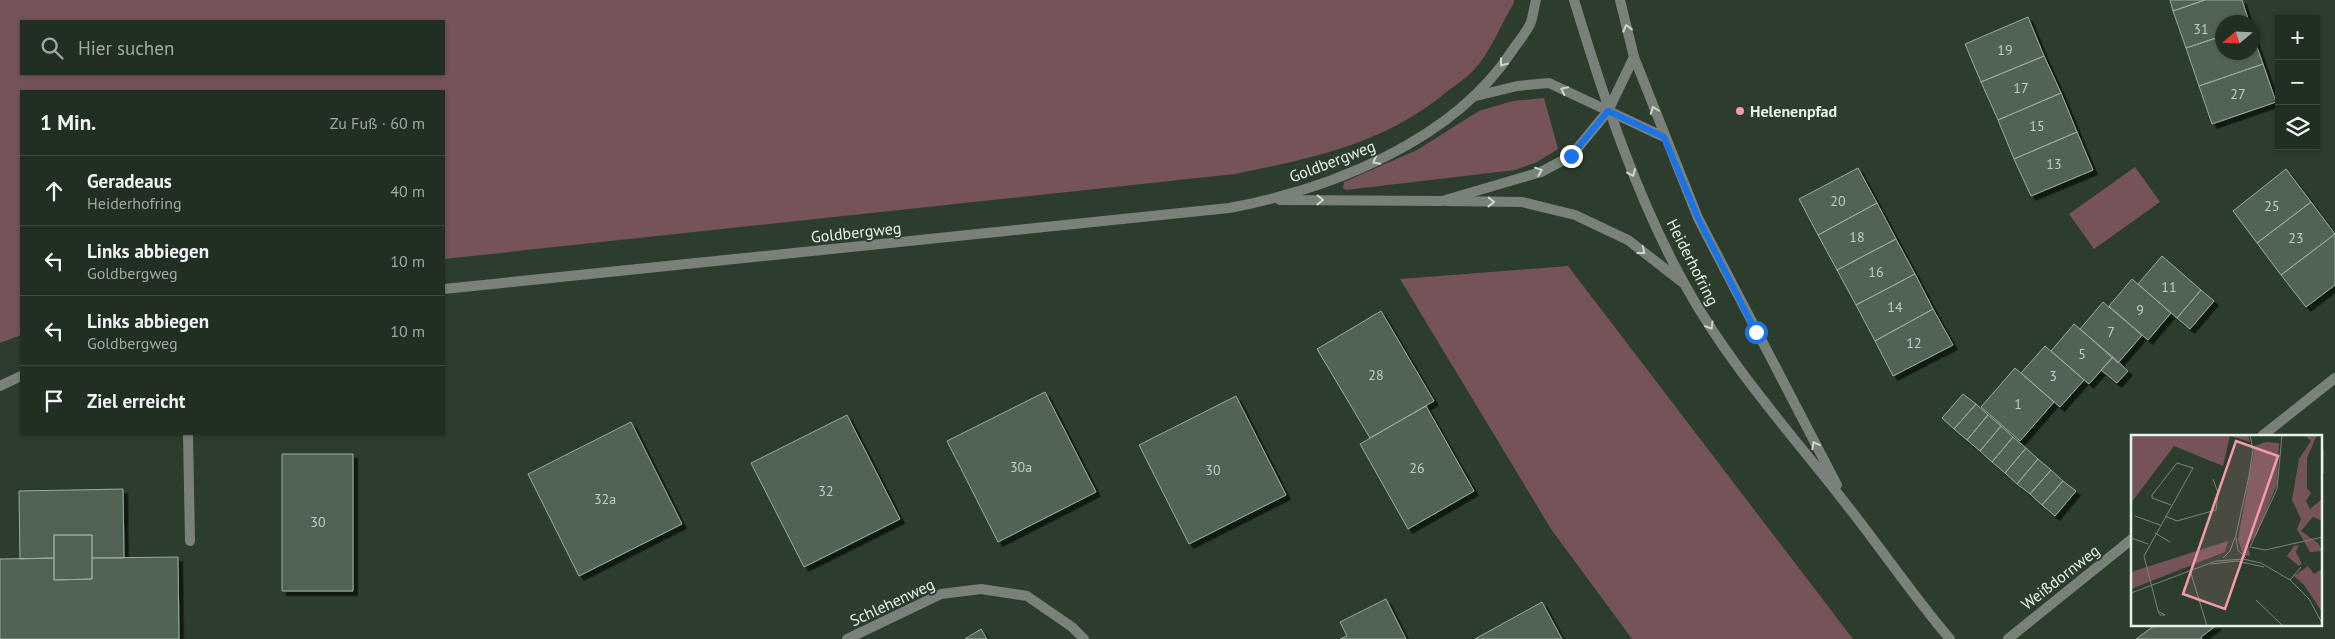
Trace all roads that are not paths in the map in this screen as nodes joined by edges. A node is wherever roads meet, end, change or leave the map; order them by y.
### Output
1 (1536, 0) edge
2 (1574, 0) edge
3 (1620, 0) edge
4 (1634, 57) junction
5 (1476, 96) junction
6 (1608, 111) junction
7 (1664, 137) junction
8 (1271, 200) junction
9 (1442, 201) junction
10 (1684, 285) junction
11 (445, 289) edge
12 (20, 376) edge
13 (2335, 378) edge
14 (0, 386) edge
15 (188, 435) edge
16 (2263, 435) edge
17 (1846, 504) junction
18 (2131, 540) edge
19 (190, 541) dead end
20 (848, 639) edge
21 (1084, 639) edge
22 (1950, 639) edge
23 (2008, 639) edge

1 -> 5 street, Goldbergweg
2 - 6 street, Heiderhofring
4 -> 3 street, Heiderhofring
4 - 6 street, Goldbergweg
7 -> 4 street, Heiderhofring
6 -> 5 street, Goldbergweg
5 -> 8 street, Goldbergweg
6 - 7 street, Goldbergweg
9 -> 6 street, Goldbergweg
6 -> 10 street, Heiderhofring
17 -> 7 street, Heiderhofring
8 -> 9 street, Goldbergweg
8 - 11 street, Goldbergweg
9 -> 10 street, Goldbergweg
10 -> 17 street, Heiderhofring
12 - 14 street
13 - 16 street
15 - 19 street
17 - 22 street, Heiderhofring
18 - 23 street, Weißdornweg
20 - 21 street, Schlehenweg

